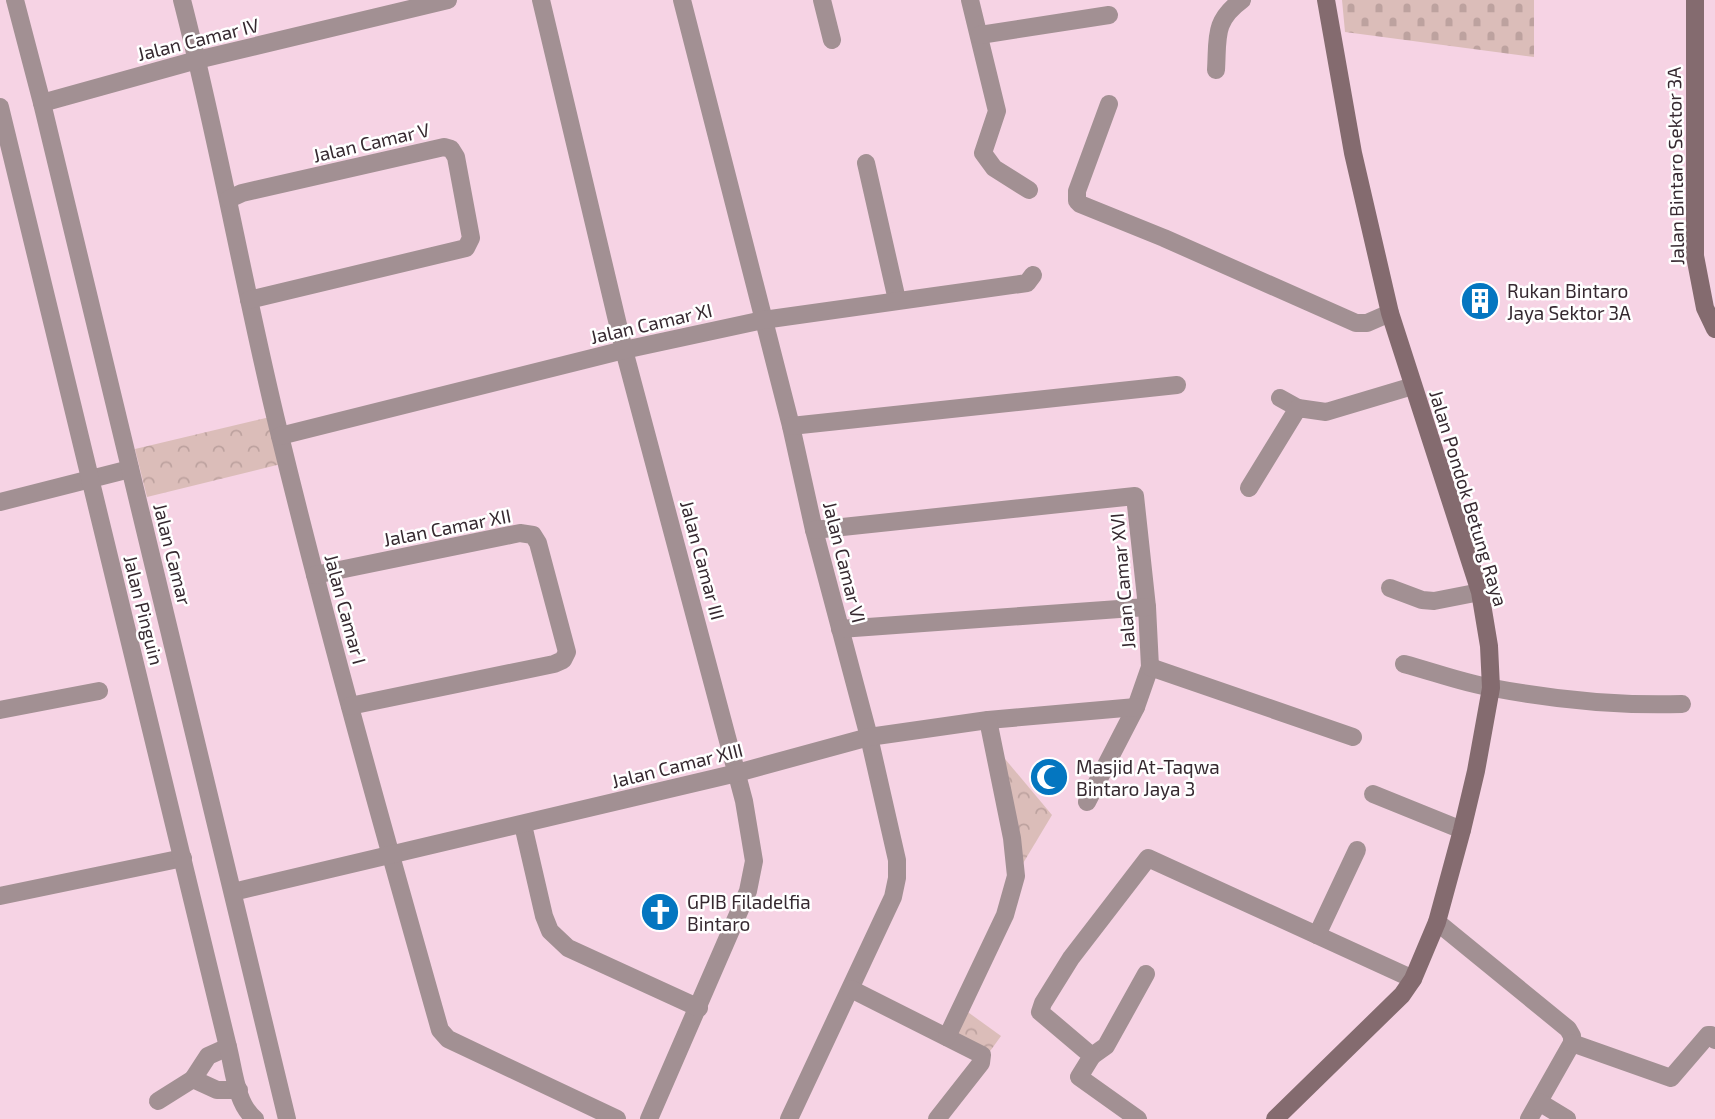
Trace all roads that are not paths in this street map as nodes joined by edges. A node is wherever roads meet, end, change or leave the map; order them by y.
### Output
1 (15, 0) edge
2 (182, 0) edge
3 (448, 0) edge
4 (541, 0) edge
5 (682, 0) edge
6 (822, 0) edge
7 (970, 0) edge
8 (1242, 0) edge
9 (1326, 0) edge
10 (1695, 0) edge
11 (1109, 15) dead end
12 (980, 35) junction
13 (832, 40) dead end
14 (197, 60) junction
15 (1216, 70) dead end
16 (42, 103) junction
17 (1109, 104) dead end
18 (1, 113) edge
19 (866, 163) dead end
20 (1029, 190) dead end
21 (229, 199) junction
22 (1033, 275) dead end
23 (249, 300) junction
24 (897, 300) junction
25 (1390, 313) junction
26 (763, 320) junction
27 (1715, 329) edge
28 (624, 350) junction
29 (1177, 385) dead end
30 (1413, 386) junction
31 (1280, 398) dead end
32 (1298, 408) junction
33 (791, 426) junction
34 (280, 436) junction
35 (127, 470) junction
36 (95, 478) junction
37 (1249, 488) dead end
38 (0, 502) edge
39 (814, 530) junction
40 (316, 575) junction
41 (1390, 588) dead end
42 (1480, 592) junction
43 (1147, 607) junction
44 (840, 629) junction
45 (1404, 664) dead end
46 (1150, 667) junction
47 (1490, 688) junction
48 (99, 691) dead end
49 (1682, 704) dead end
50 (350, 706) junction
51 (1136, 707) junction
52 (0, 710) edge
53 (988, 720) junction
54 (869, 737) junction
55 (1353, 737) dead end
56 (737, 773) junction
57 (1373, 794) dead end
58 (1087, 802) dead end
59 (523, 825) junction
60 (1462, 830) junction
61 (1357, 850) dead end
62 (389, 855) junction
63 (183, 858) junction
64 (233, 892) junction
65 (0, 896) edge
66 (1437, 922) junction
67 (1317, 935) junction
68 (1146, 974) dead end
69 (1413, 979) junction
70 (851, 989) junction
71 (699, 1009) junction
72 (947, 1037) junction
73 (1715, 1040) edge
74 (1572, 1043) junction
75 (228, 1047) junction
76 (1092, 1056) junction
77 (193, 1079) junction
78 (239, 1090) junction
79 (158, 1101) dead end
80 (1539, 1102) junction
81 (282, 1117) edge
82 (256, 1118) edge
83 (617, 1119) edge
84 (649, 1119) edge
85 (789, 1119) edge
86 (937, 1119) edge
87 (1138, 1119) edge
88 (1276, 1119) edge
89 (1530, 1119) edge
90 (1567, 1119) edge

1 - 16 street, Jalan Camar
2 - 14 street, Jalan Camar I
3 - 14 street, Jalan Camar IV
4 - 28 street, Jalan Camar III
5 - 26 street, Jalan Camar VI
6 - 13 street
7 - 12 street
8 - 15 street
9 - 25 main road, Jalan Pondok Betung Raya
10 - 27 main road, Jalan Bintaro Sektor 3A
11 - 12 street
12 - 20 street
14 - 16 street, Jalan Camar IV
14 - 21 street, Jalan Camar I
16 - 35 street, Jalan Camar
17 - 25 street
18 - 36 street, Jalan Pinguin
19 - 24 street
21 - 23 street, Jalan Camar I
21 - 23 street, Jalan Camar V
22 - 24 street, Jalan Camar XI
23 - 34 street, Jalan Camar I
24 - 26 street, Jalan Camar XI
25 - 30 main road, Jalan Pondok Betung Raya
26 - 28 street, Jalan Camar XI
26 - 33 street, Jalan Camar VI
28 - 34 street, Jalan Camar XI
28 - 56 street, Jalan Camar III
29 - 33 street
30 - 32 street
30 - 42 main road, Jalan Pondok Betung Raya
31 - 32 street
32 - 37 street
33 - 39 street, Jalan Camar VI
34 - 40 street, Jalan Camar I
35 - 36 street
35 - 64 street, Jalan Camar
36 - 38 street
36 - 63 street, Jalan Pinguin
39 - 43 street, Jalan Camar XVI
39 - 44 street, Jalan Camar VI
40 - 50 street, Jalan Camar I
40 - 50 street, Jalan Camar XII
41 - 42 street
42 - 47 main road, Jalan Pondok Betung Raya
43 - 44 street
43 - 46 street, Jalan Camar XVI
44 - 54 street, Jalan Camar VI
45 - 47 street
46 - 51 street, Jalan Camar XVI
46 - 55 street
47 - 49 street
47 - 60 main road, Jalan Pondok Betung Raya
48 - 52 street
50 - 62 street, Jalan Camar I
51 - 53 street, Jalan Camar XIII
51 - 58 street, Jalan Camar XVI
53 - 54 street, Jalan Camar XIII
53 - 72 street
54 - 56 street, Jalan Camar XIII
54 - 70 street, Jalan Camar VI
56 - 59 street, Jalan Camar XIII
56 - 71 street, Jalan Camar III
57 - 60 street
59 - 62 street, Jalan Camar XIII
59 - 71 street
60 - 66 main road, Jalan Pondok Betung Raya
61 - 67 street
62 - 64 street, Jalan Camar XIII
62 - 83 street, Jalan Camar I
63 - 65 street
63 - 75 street, Jalan Pinguin
64 - 81 street, Jalan Camar
66 - 69 main road, Jalan Pondok Betung Raya
66 - 74 street
67 - 69 street
67 - 76 street
68 - 76 street
69 - 88 main road, Jalan Pondok Betung Raya
70 - 72 street
70 - 85 street, Jalan Camar VI
71 - 84 street, Jalan Camar III
72 - 86 street
73 - 74 street
74 - 80 street
75 - 77 street
75 - 78 street, Jalan Pinguin
76 - 87 street
77 - 78 street
77 - 79 street
78 - 82 street, Jalan Pinguin
80 - 89 street
80 - 90 street

